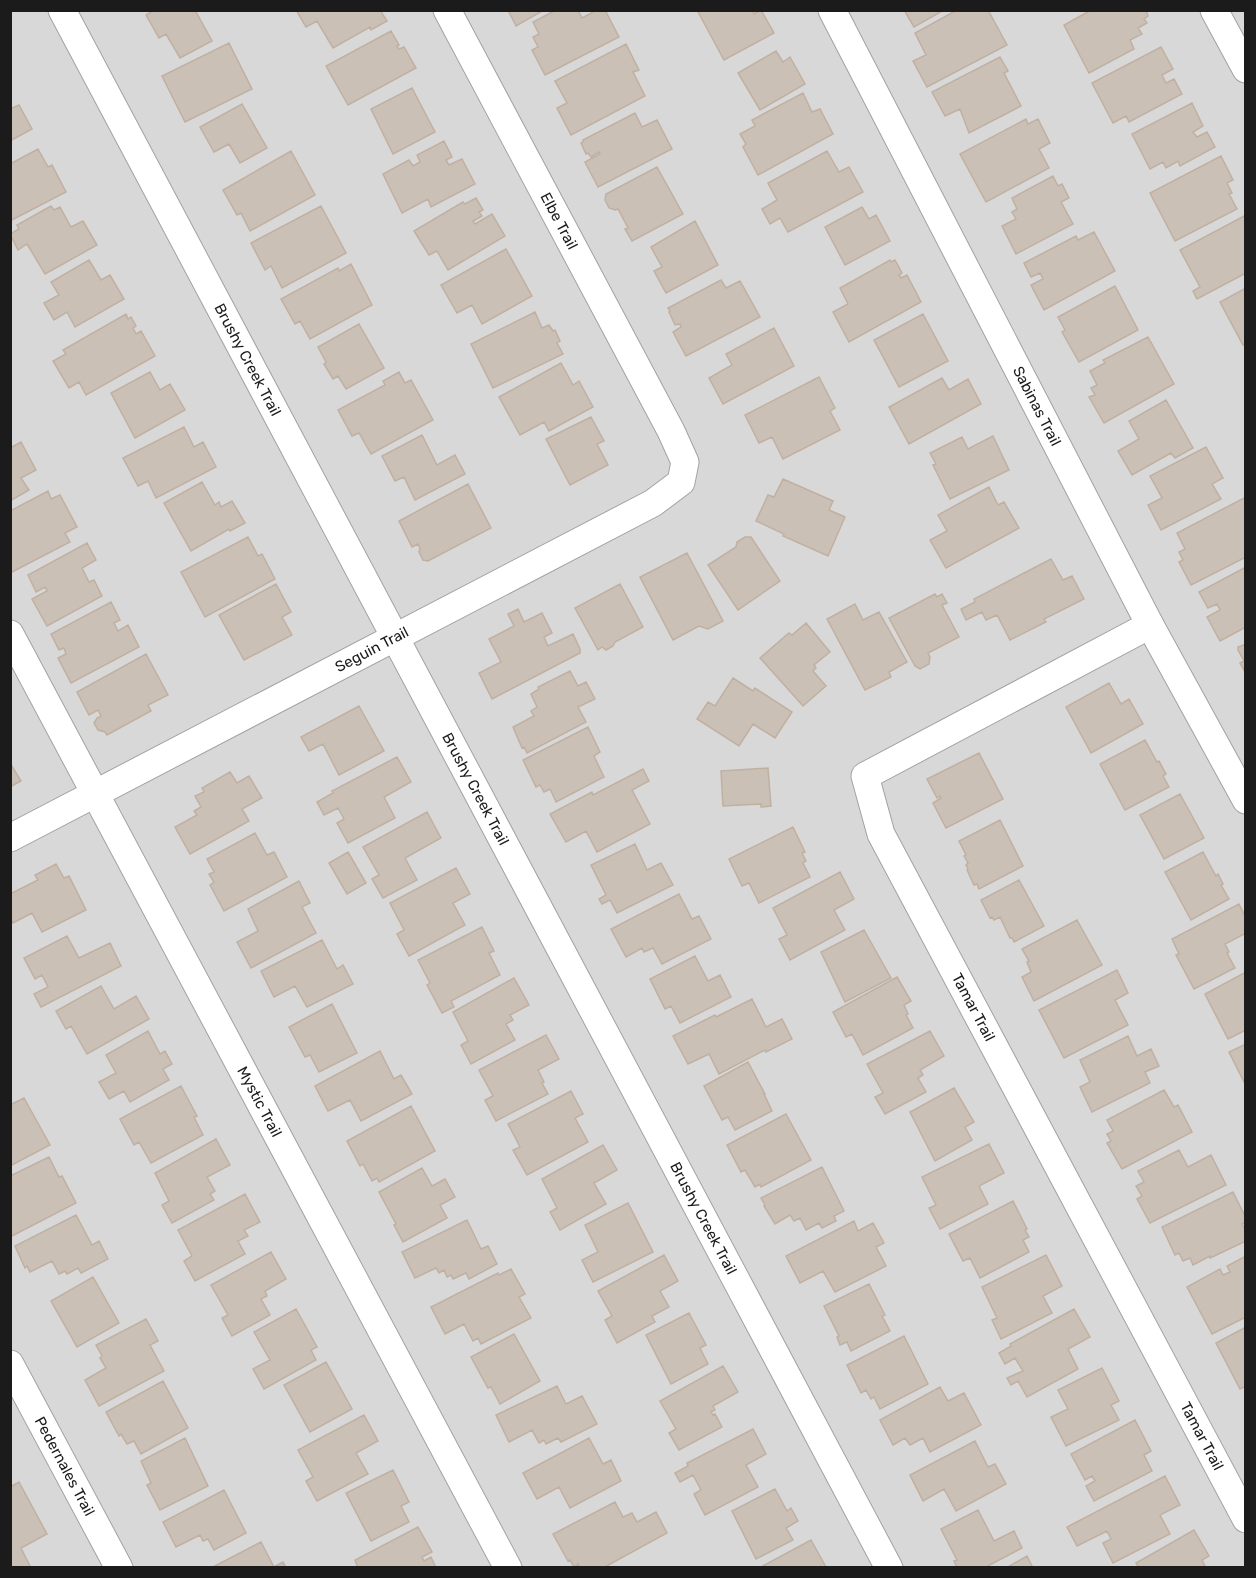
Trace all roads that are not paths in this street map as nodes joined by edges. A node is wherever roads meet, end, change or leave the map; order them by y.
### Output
1 (62, 10) edge
2 (447, 10) edge
3 (832, 10) edge
4 (1214, 10) edge
5 (1245, 69) edge
6 (671, 431) joint
7 (1150, 625) junction
8 (10, 634) edge
9 (395, 638) junction
10 (95, 793) junction
11 (1245, 800) edge
12 (10, 838) edge
13 (10, 1364) edge
14 (1245, 1519) edge
15 (119, 1568) edge
16 (508, 1568) edge
17 (889, 1568) edge

1 - 9 street, Brushy Creek Trail
2 - 6 street, Elbe Trail
3 - 7 street, Sabinas Trail
4 - 5 street
6 - 9 street, Seguin Trail
7 - 11 street, Sabinas Trail
7 - 14 street, Tamar Trail
8 - 10 street, Mystic Trail
9 - 10 street, Seguin Trail
9 - 17 street, Brushy Creek Trail
10 - 12 street, Seguin Trail
10 - 16 street, Mystic Trail
13 - 15 street, Pedernales Trail

